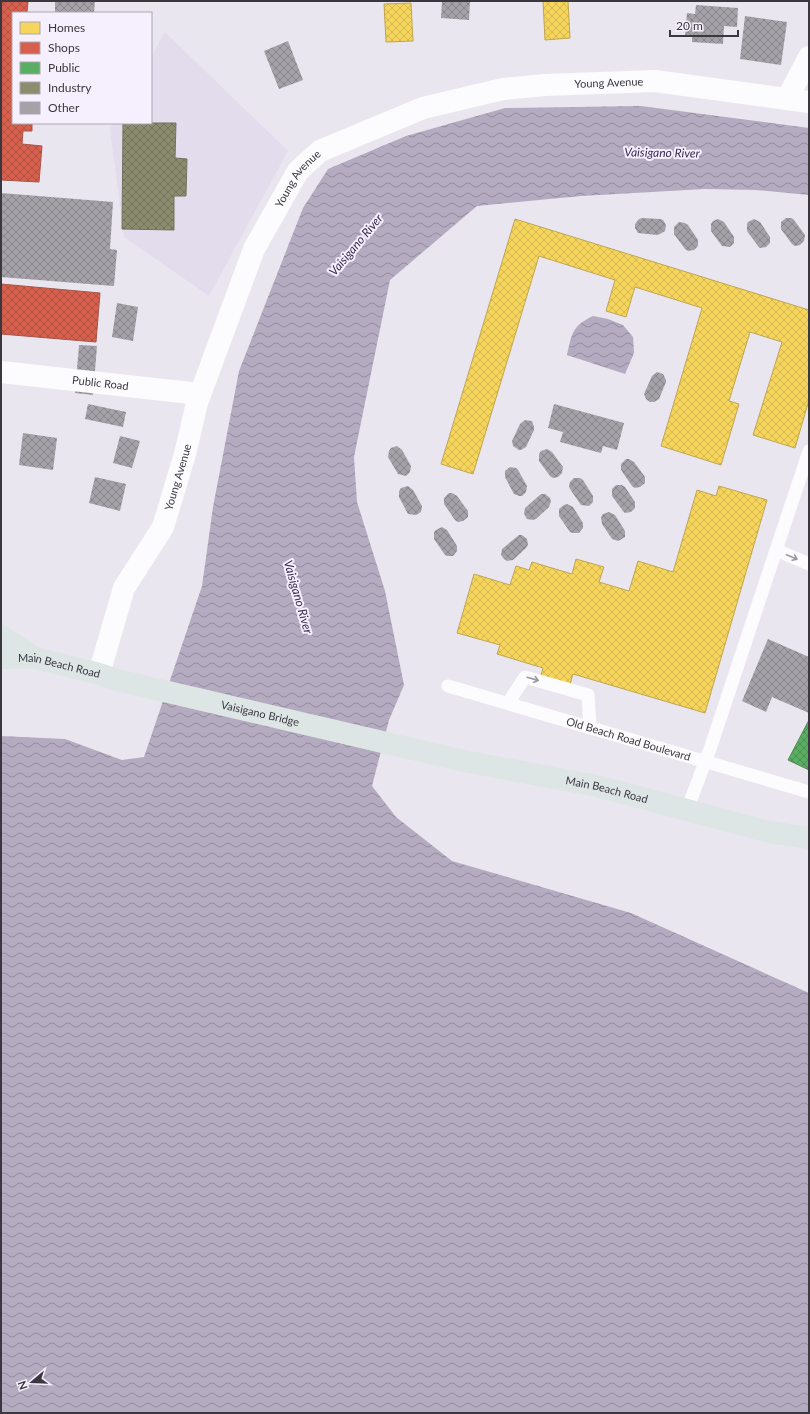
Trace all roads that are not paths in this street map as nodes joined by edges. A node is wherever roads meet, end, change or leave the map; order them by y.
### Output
1 (809, 57) edge
2 (787, 99) junction
3 (809, 102) edge
4 (1, 372) edge
5 (200, 394) junction
6 (809, 451) edge
7 (804, 485) edge
8 (776, 550) junction
9 (809, 564) edge
10 (1, 636) edge
11 (1, 658) edge
12 (36, 658) junction
13 (108, 677) junction
14 (448, 686) dead end
15 (508, 703) junction
16 (590, 728) junction
17 (404, 746) joint
18 (705, 761) junction
19 (809, 792) edge
20 (687, 810) junction
21 (809, 838) edge

1 - 2 street
2 - 3 street, Young Avenue
2 - 5 street, Young Avenue
4 - 5 street, Public Road
5 - 13 street, Young Avenue
6 - 7 lane
7 - 8 lane
8 -> 9 lane
8 - 18 lane
10 - 12 main road
11 - 12 main road, Main Beach Road
12 - 13 main road, Main Beach Road
13 - 17 main road, Vaisigano Bridge
14 - 15 lane, Old Beach Road Boulevard
15 - 16 lane, Old Beach Road Boulevard
15 -> 16 lane
16 - 18 lane, Old Beach Road Boulevard
17 - 20 main road, Main Beach Road
18 - 19 lane, Old Beach Road Boulevard
18 - 20 lane
20 - 21 main road, Main Beach Road

